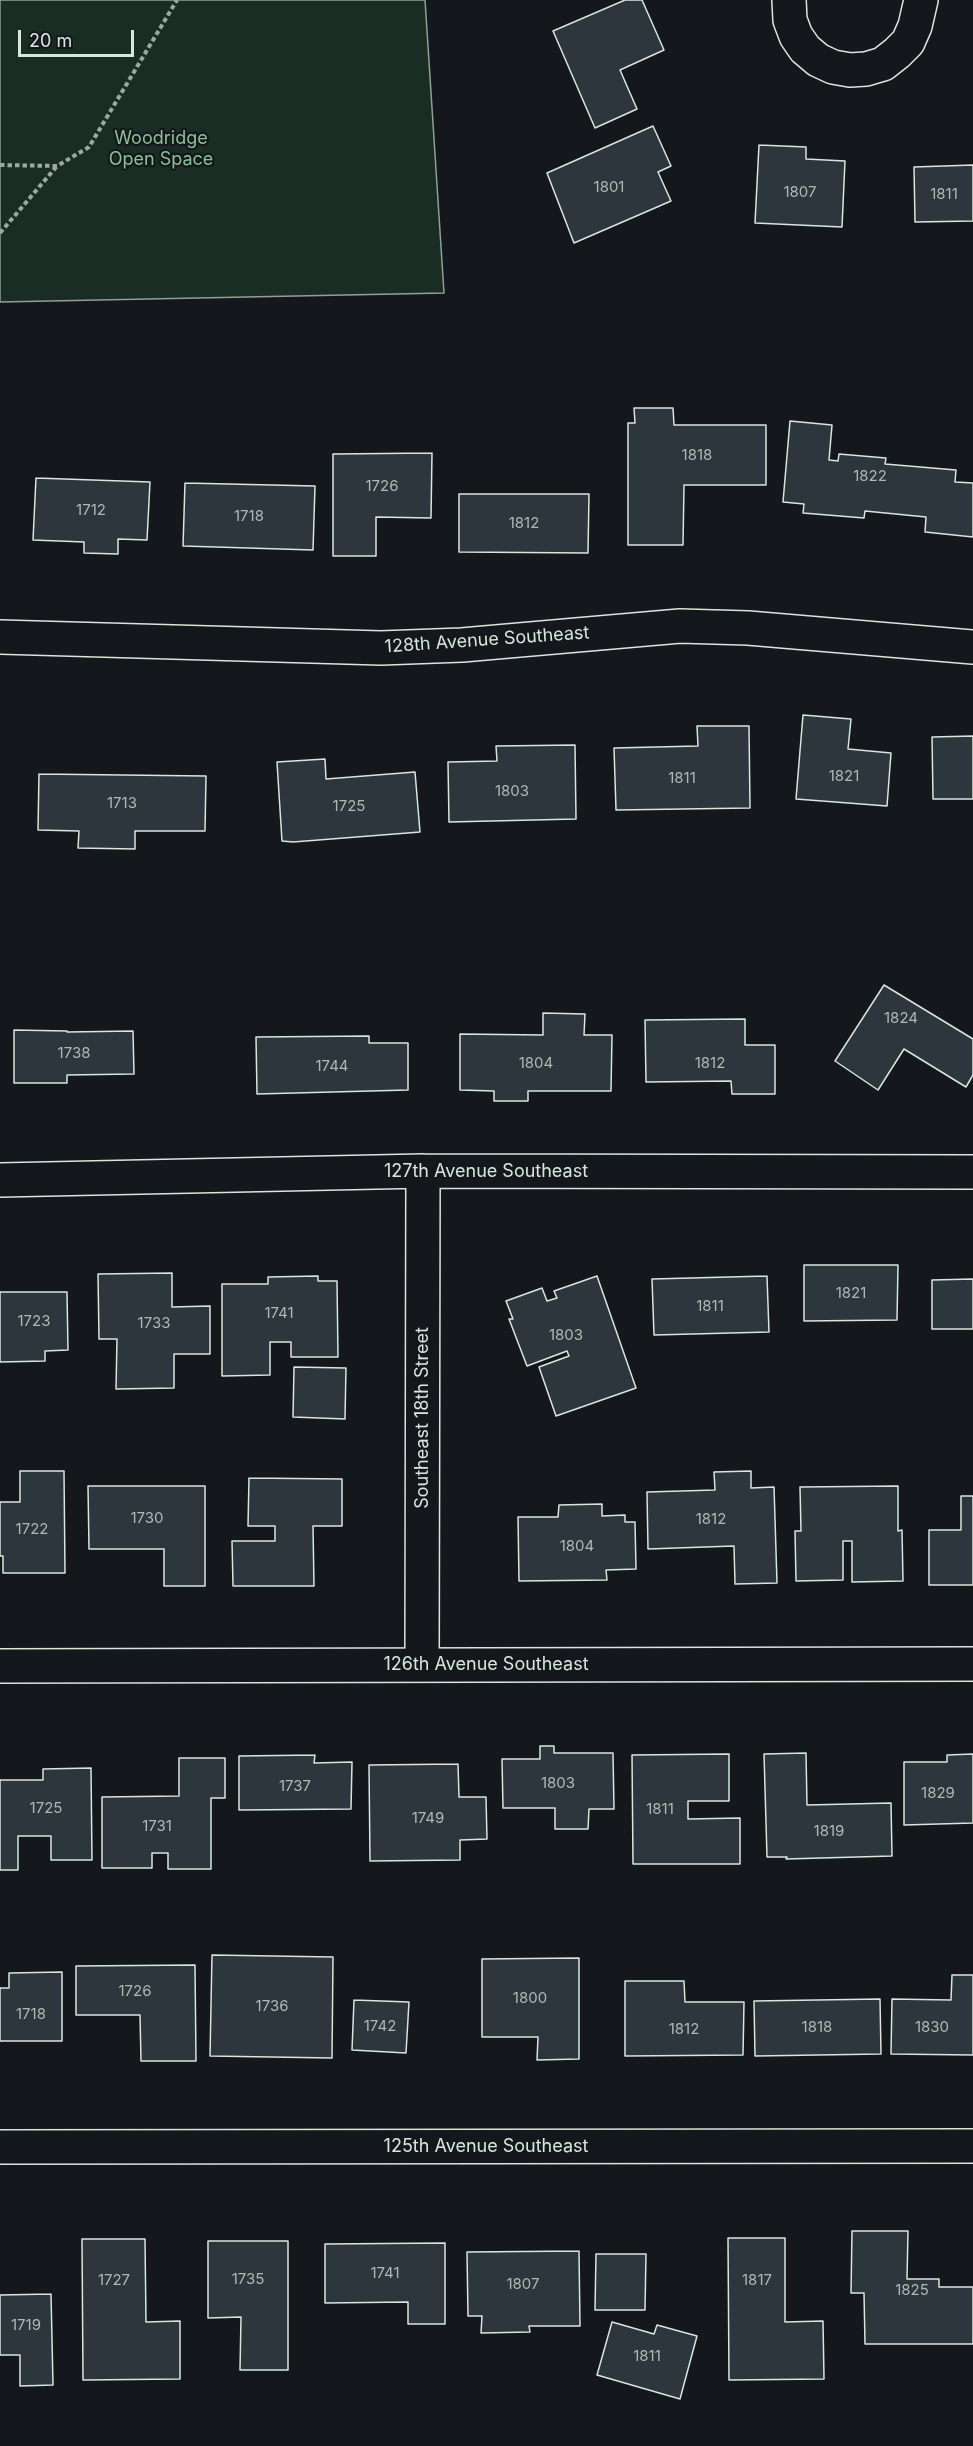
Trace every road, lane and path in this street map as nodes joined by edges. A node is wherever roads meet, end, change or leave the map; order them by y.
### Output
1 (177, 0) edge
2 (789, 0) edge
3 (921, 0) edge
4 (0, 165) edge
5 (57, 166) junction
6 (0, 233) edge
7 (0, 637) edge
8 (973, 646) edge
9 (423, 1171) junction
10 (973, 1172) edge
11 (0, 1180) edge
12 (973, 1664) edge
13 (422, 1665) junction
14 (0, 1666) edge
15 (973, 2146) edge
16 (0, 2147) edge

1 - 5 path
2 - 3 street
4 - 5 path
5 - 6 path
7 - 8 street, 128th Avenue Southeast
9 - 10 street, 127th Avenue Southeast
9 - 11 street, 127th Avenue Southeast
9 - 13 street, Southeast 18th Street
12 - 13 street, 126th Avenue Southeast
13 - 14 street, 126th Avenue Southeast
15 - 16 street, 125th Avenue Southeast

